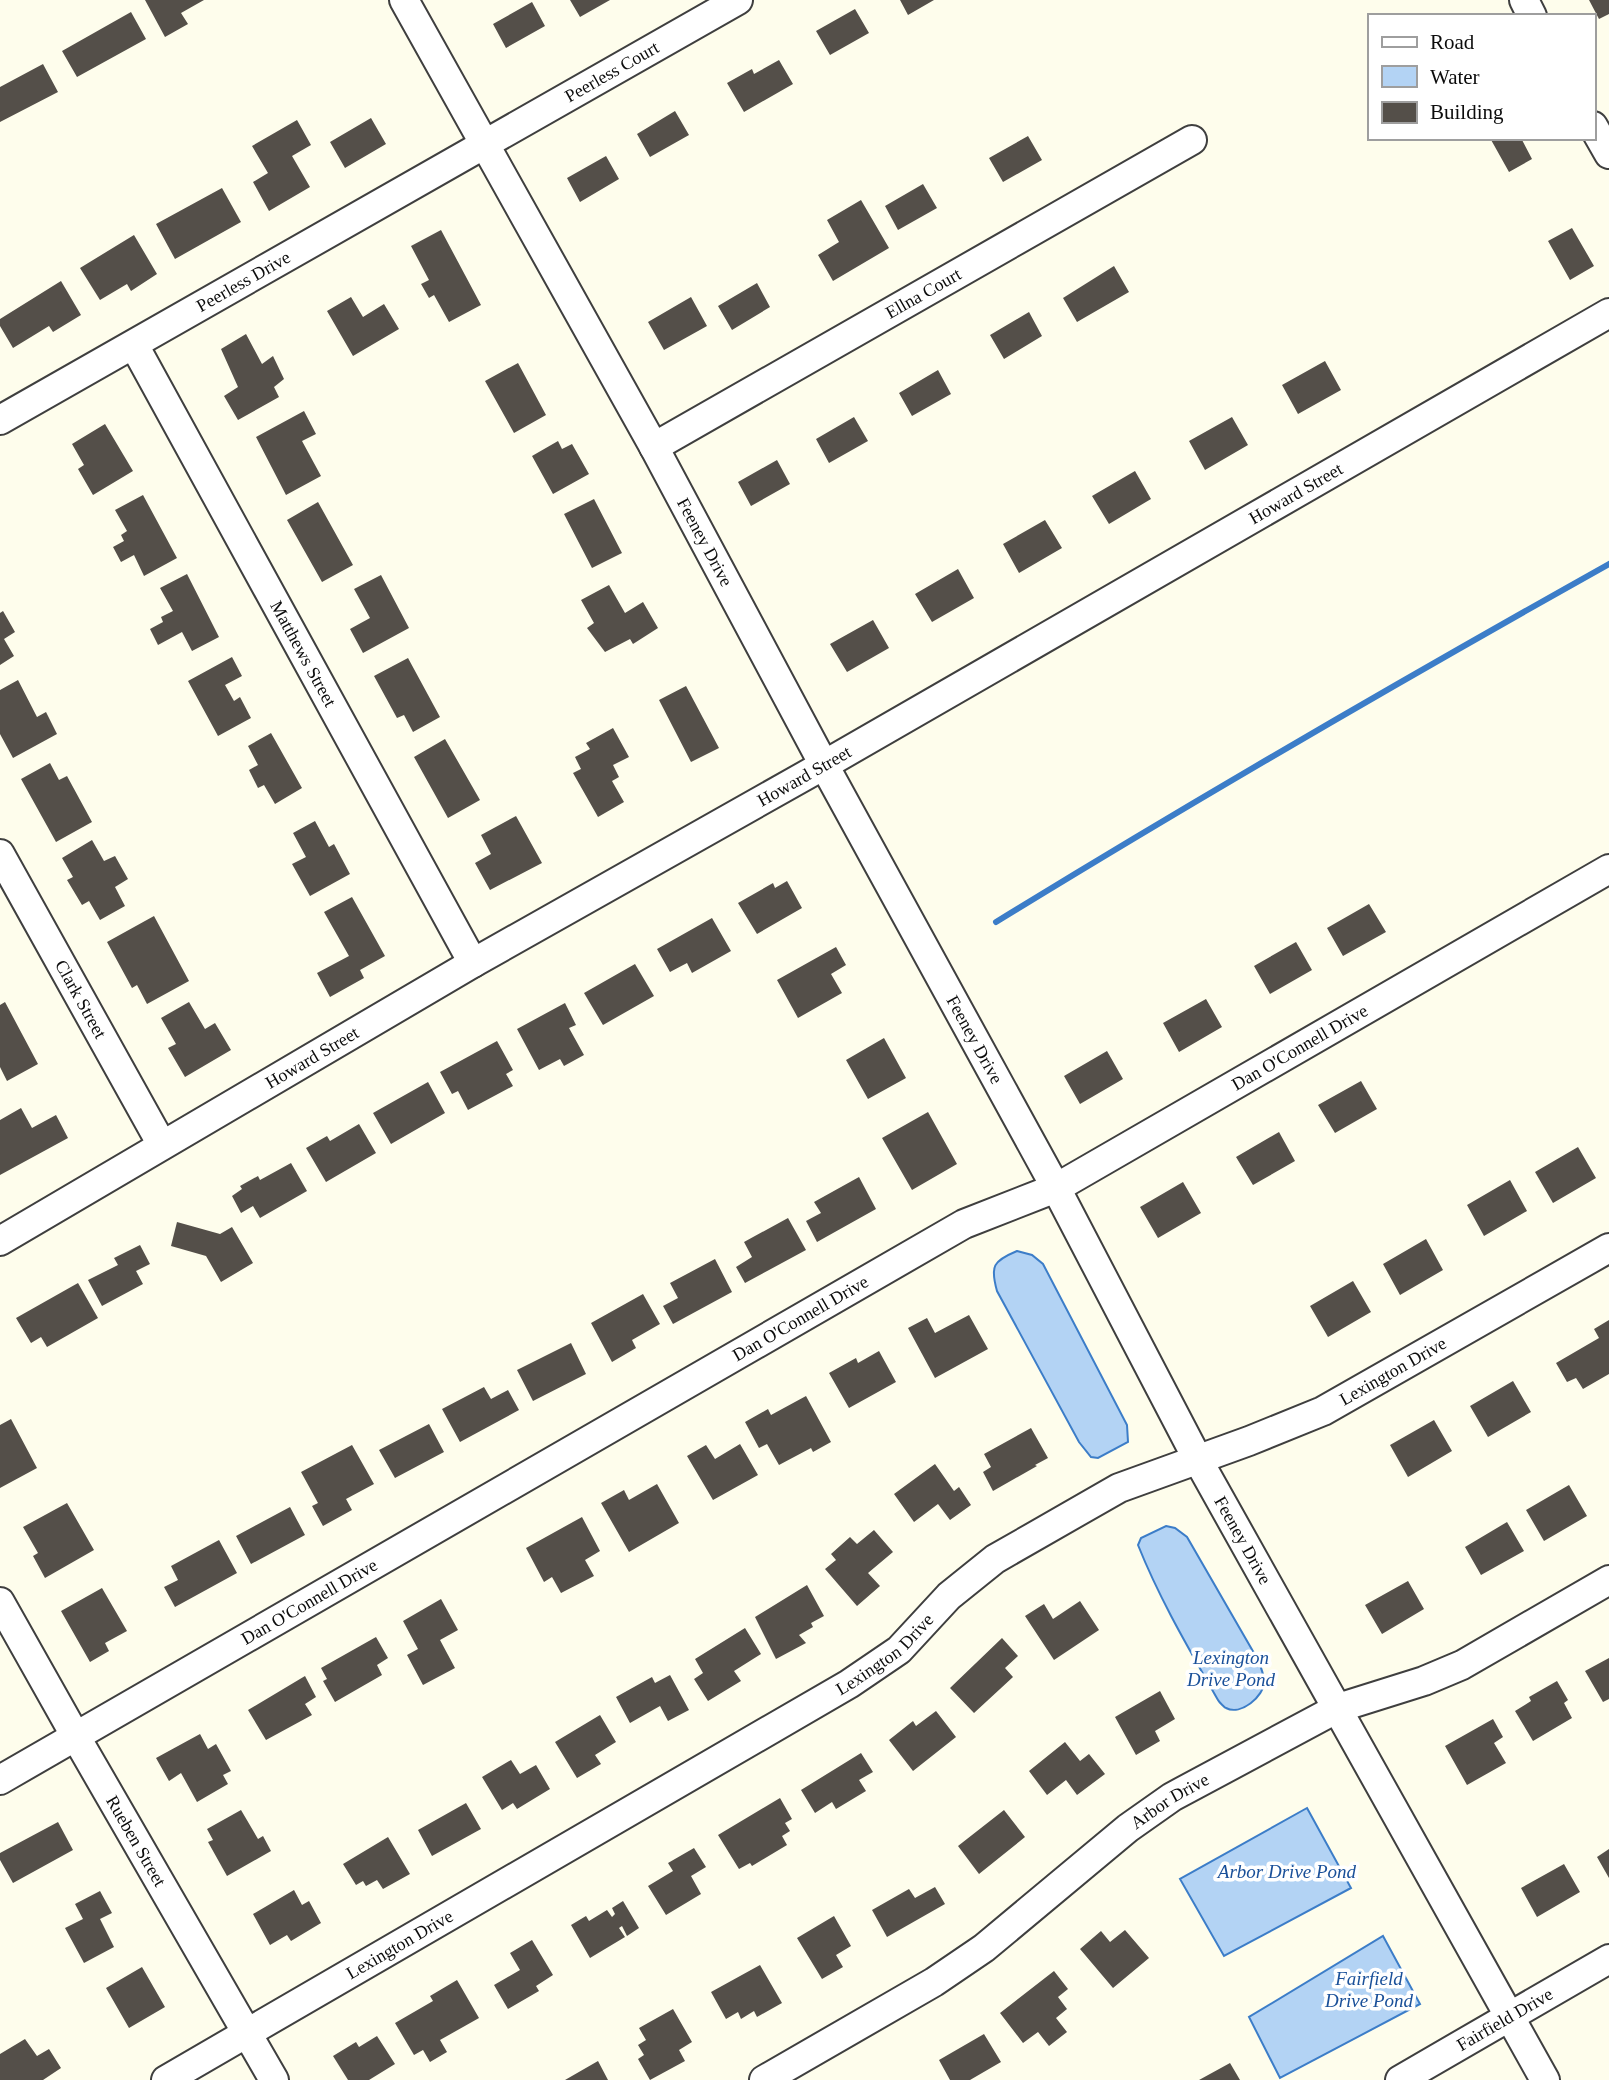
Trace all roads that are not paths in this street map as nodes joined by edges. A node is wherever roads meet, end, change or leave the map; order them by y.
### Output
1 (404, 0) edge
2 (738, 0) edge
3 (1595, 129) edge
4 (1192, 140) dead end
5 (485, 143) junction
6 (1609, 154) edge
7 (1609, 313) edge
8 (134, 345) junction
9 (0, 420) edge
10 (654, 447) junction
11 (824, 765) junction
12 (0, 854) edge
13 (1609, 869) edge
14 (474, 963) junction
15 (162, 1145) junction
16 (1056, 1188) junction
17 (0, 1241) edge
18 (1609, 1248) edge
19 (1198, 1460) junction
20 (1609, 1580) edge
21 (0, 1602) edge
22 (1338, 1708) junction
23 (76, 1737) junction
24 (0, 1780) edge
25 (1609, 1959) edge
26 (1510, 2016) junction
27 (247, 2034) junction
28 (166, 2080) edge
29 (274, 2080) edge
30 (764, 2080) edge
31 (1399, 2080) edge
32 (1545, 2080) edge

1 - 5 street, Feeney Drive
2 - 5 street, Peerless Court
3 - 6 street
4 - 10 street, Ellna Court
5 - 8 street, Peerless Drive
5 - 10 street, Feeney Drive
7 - 11 street, Howard Street
8 - 9 street, Peerless Drive
8 - 14 street, Matthews Street
10 - 11 street, Feeney Drive
11 - 14 street, Howard Street
11 - 16 street, Feeney Drive
12 - 15 street, Clark Street
13 - 16 street, Dan O'Connell Drive
14 - 15 street, Howard Street
15 - 17 street, Howard Street
16 - 19 street, Feeney Drive
16 - 23 street, Dan O'Connell Drive
18 - 19 street, Lexington Drive
19 - 22 street, Feeney Drive
19 - 27 street, Lexington Drive
20 - 22 street, Arbor Drive
21 - 23 street, Rueben Street
22 - 26 street, Feeney Drive
22 - 30 street, Arbor Drive
23 - 24 street, Dan O'Connell Drive
23 - 27 street, Rueben Street
25 - 26 street, Fairfield Drive
26 - 31 street, Fairfield Drive
26 - 32 street, Feeney Drive
27 - 28 street, Lexington Drive
27 - 29 street, Rueben Street

